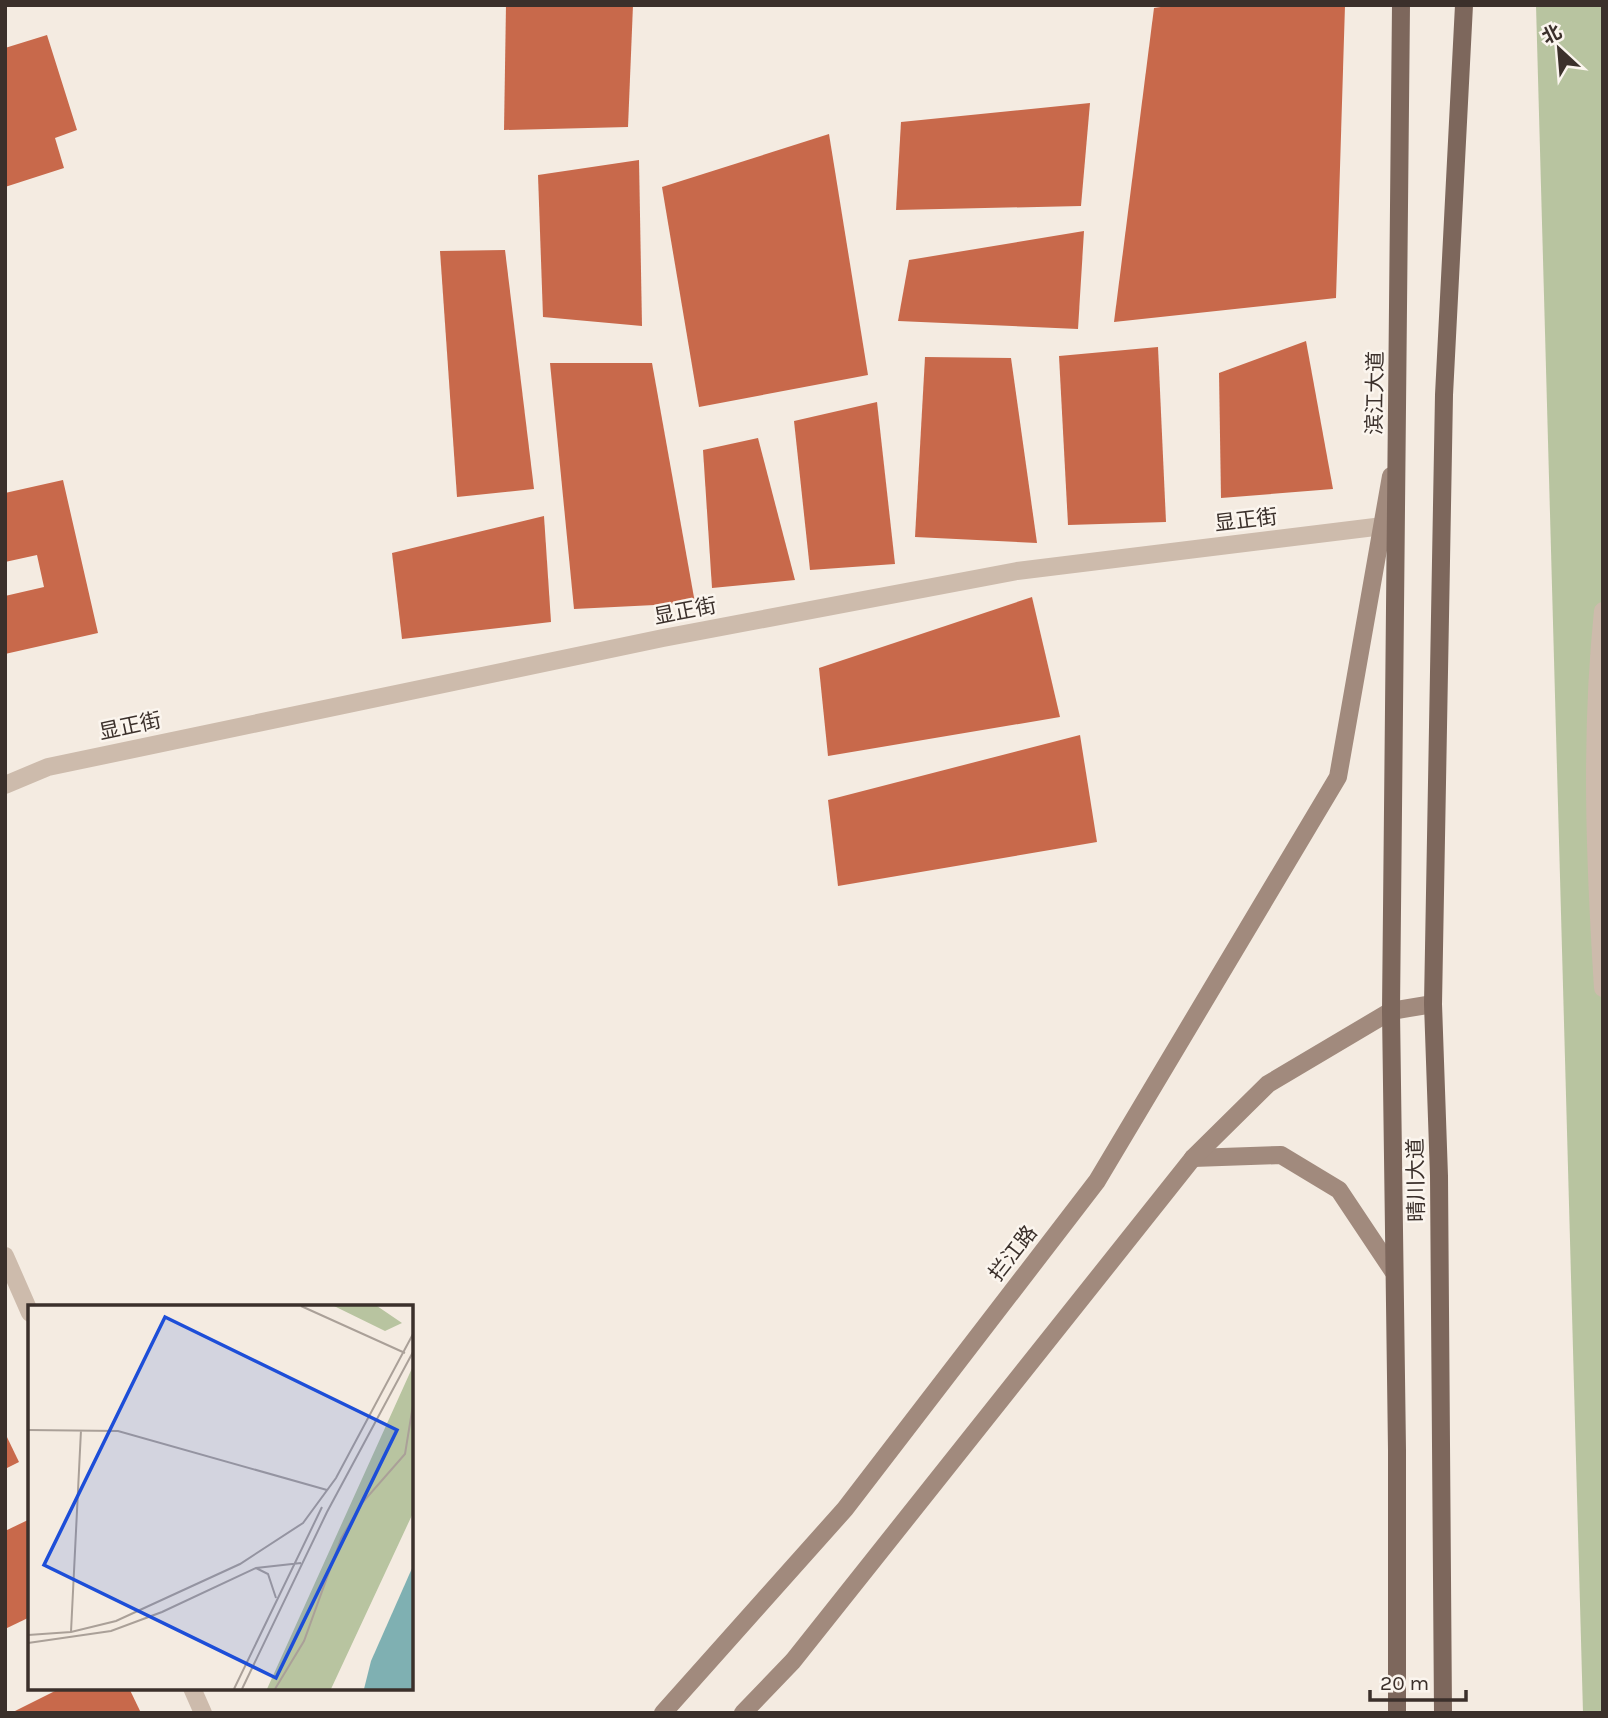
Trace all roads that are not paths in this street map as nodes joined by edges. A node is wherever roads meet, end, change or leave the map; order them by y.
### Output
1 (1401, 5) edge
2 (1464, 5) edge
3 (1398, 437) junction
4 (1383, 526) junction
5 (1603, 611) edge
6 (1338, 777) joint
7 (5, 785) edge
8 (1603, 988) edge
9 (1433, 1004) junction
10 (1391, 1011) junction
11 (1193, 1158) junction
12 (5, 1256) edge
13 (1393, 1271) junction
14 (28, 1308) edge
15 (193, 1690) edge
16 (203, 1713) edge
17 (663, 1713) edge
18 (743, 1713) edge
19 (1397, 1713) edge
20 (1443, 1713) edge

1 - 3 main road, 滨江大道
2 - 9 main road, 晴川大道
3 - 4 main road, 滨江大道
3 - 10 main road, 晴川大道
4 - 6 main road, 滨江大道
4 - 7 street, 显正街
5 - 8 street
6 - 17 main road, 拦江路
9 - 10 main road
9 - 20 main road, 晴川大道
10 - 11 main road
10 - 13 main road, 晴川大道
11 - 13 main road
11 - 18 main road
12 - 14 street
13 - 19 main road, 晴川大道
15 - 16 street

